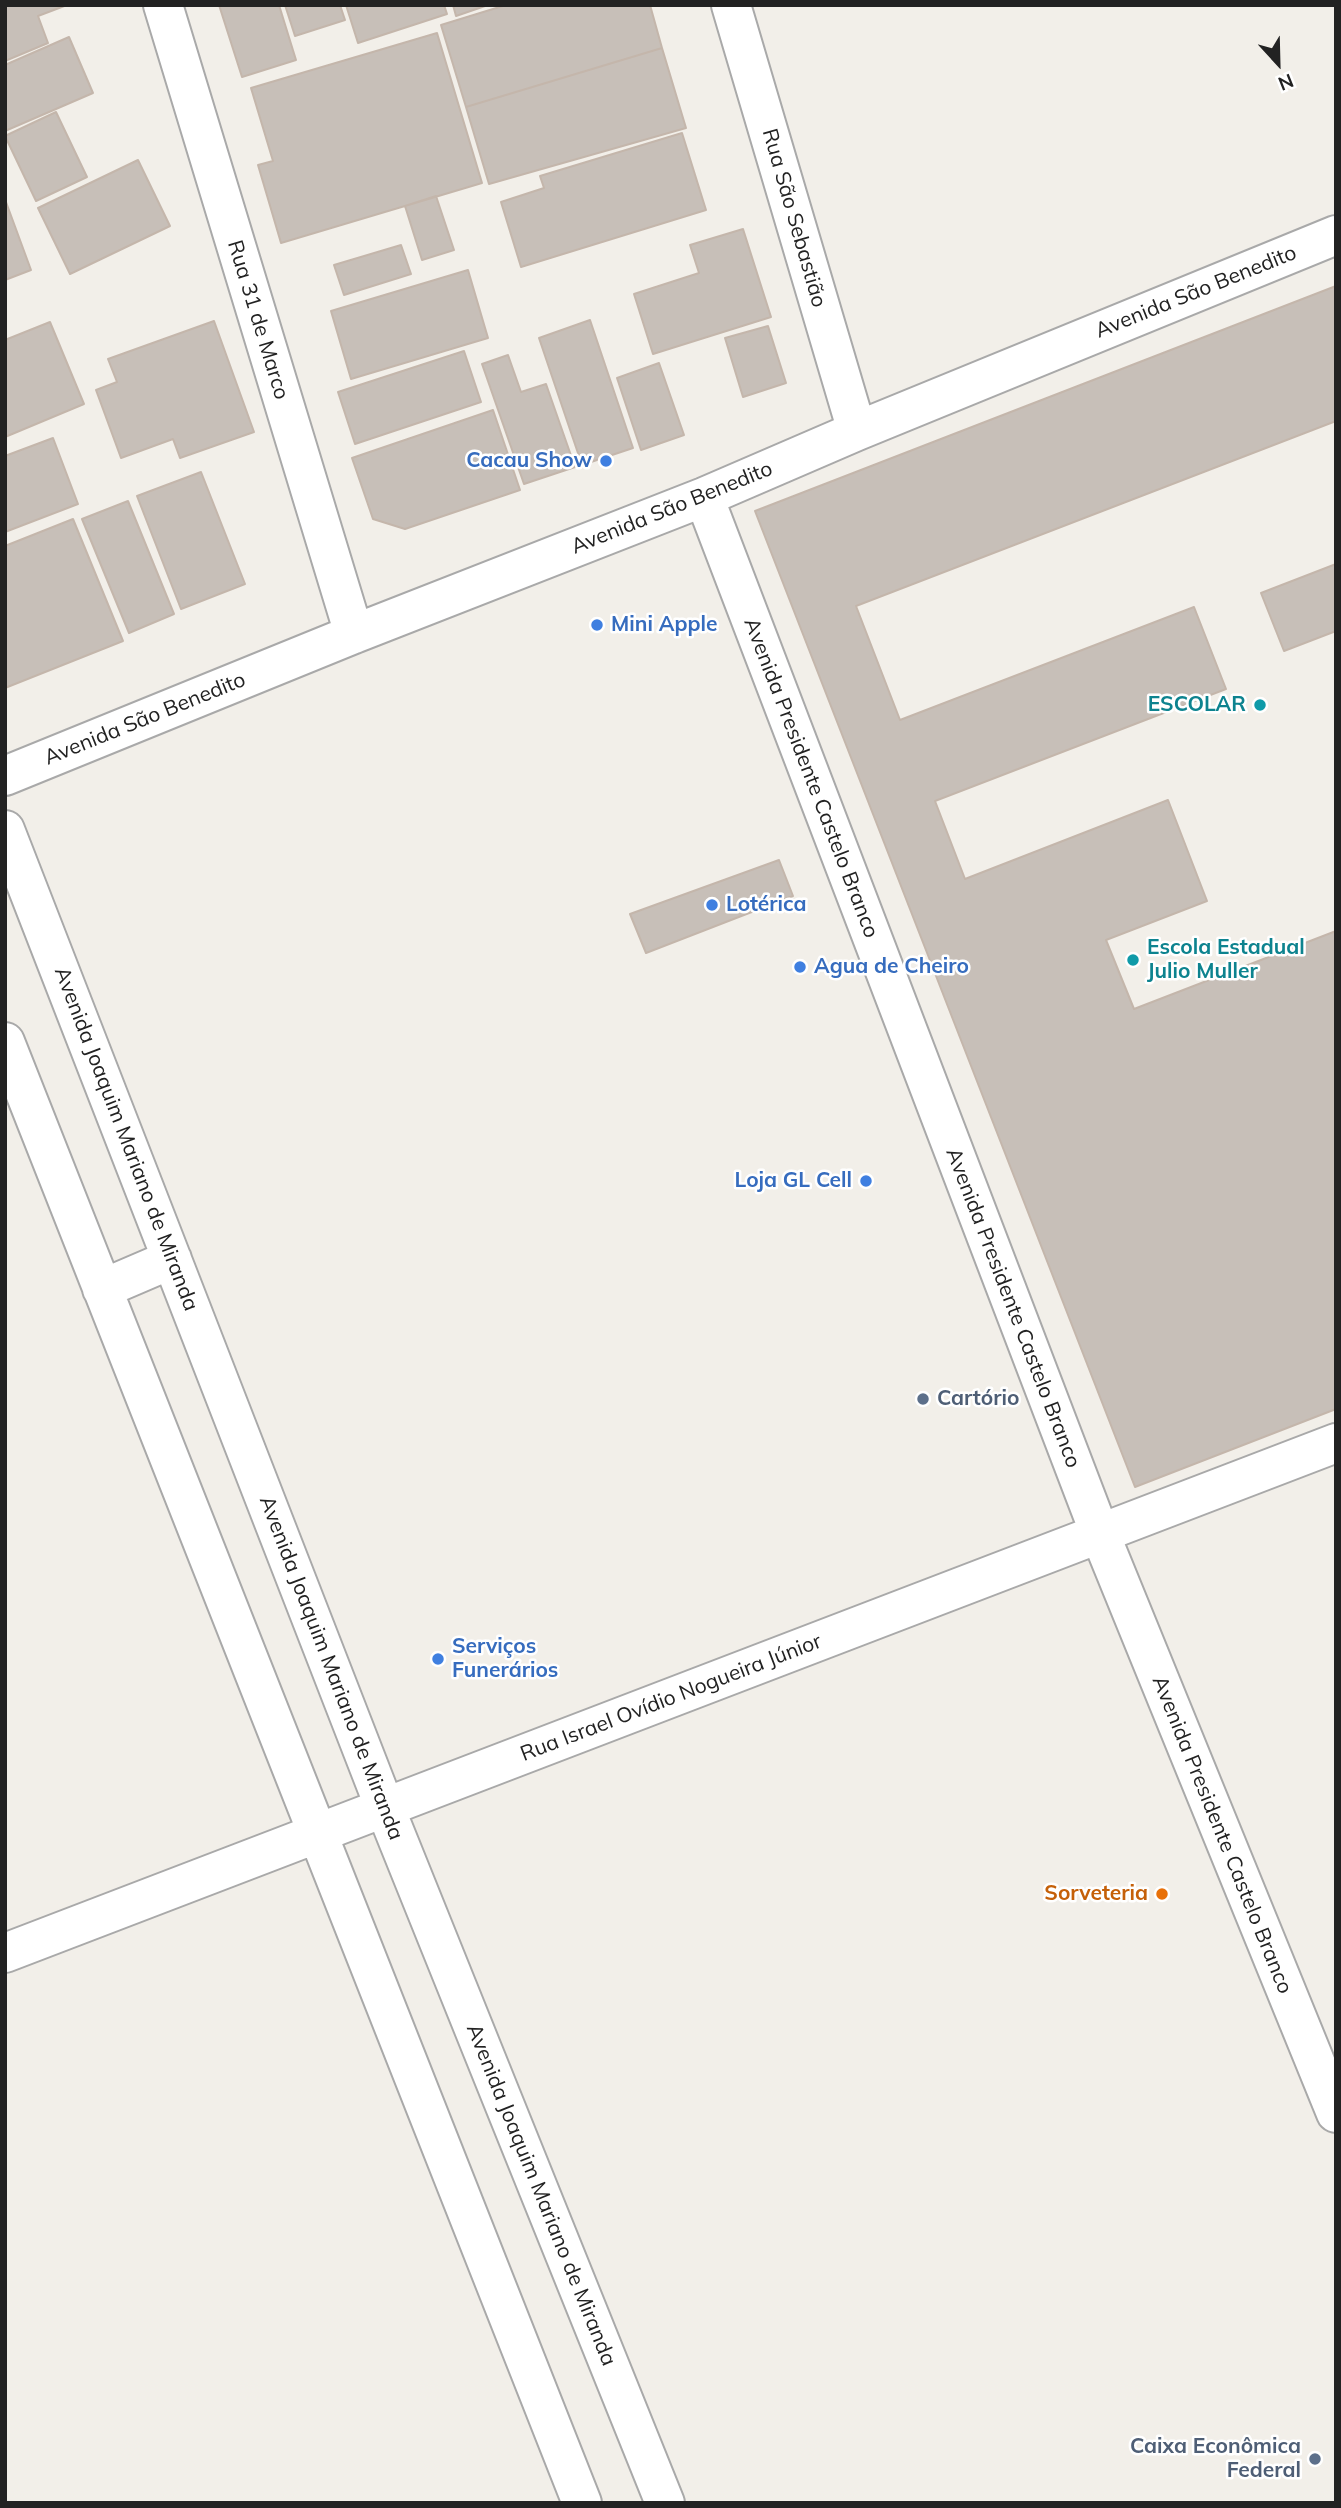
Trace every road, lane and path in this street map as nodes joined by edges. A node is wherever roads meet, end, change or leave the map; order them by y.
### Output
1 (163, 5) edge
2 (731, 5) edge
3 (1336, 235) edge
4 (857, 431) junction
5 (704, 497) junction
6 (354, 634) junction
7 (5, 776) edge
8 (5, 830) edge
9 (5, 1042) edge
10 (172, 1259) junction
11 (102, 1289) junction
12 (1336, 1443) edge
13 (1100, 1534) junction
14 (385, 1808) junction
15 (317, 1833) junction
16 (5, 1953) edge
17 (1336, 2113) edge
18 (582, 2503) edge
19 (665, 2503) edge

1 - 6 street, Rua 31 de Marco
2 - 4 street, Rua São Sebastião
3 - 4 street, Avenida São Benedito
4 - 5 street, Avenida São Benedito
5 - 6 street, Avenida São Benedito
5 - 13 street, Avenida Presidente Castelo Branco
6 - 7 street, Avenida São Benedito
8 - 10 street, Avenida Joaquim Mariano de Miranda
9 - 11 street
10 - 11 street
10 - 14 street, Avenida Joaquim Mariano de Miranda
11 - 15 street
12 - 13 street, Rua Israel Ovídio Nogueira Júnior
13 - 14 street, Rua Israel Ovídio Nogueira Júnior
13 - 17 street, Avenida Presidente Castelo Branco
14 - 15 street, Rua Israel Ovídio Nogueira Júnior
14 - 19 street, Avenida Joaquim Mariano de Miranda
15 - 16 street, Rua Israel Ovídio Nogueira Júnior
15 - 18 street

